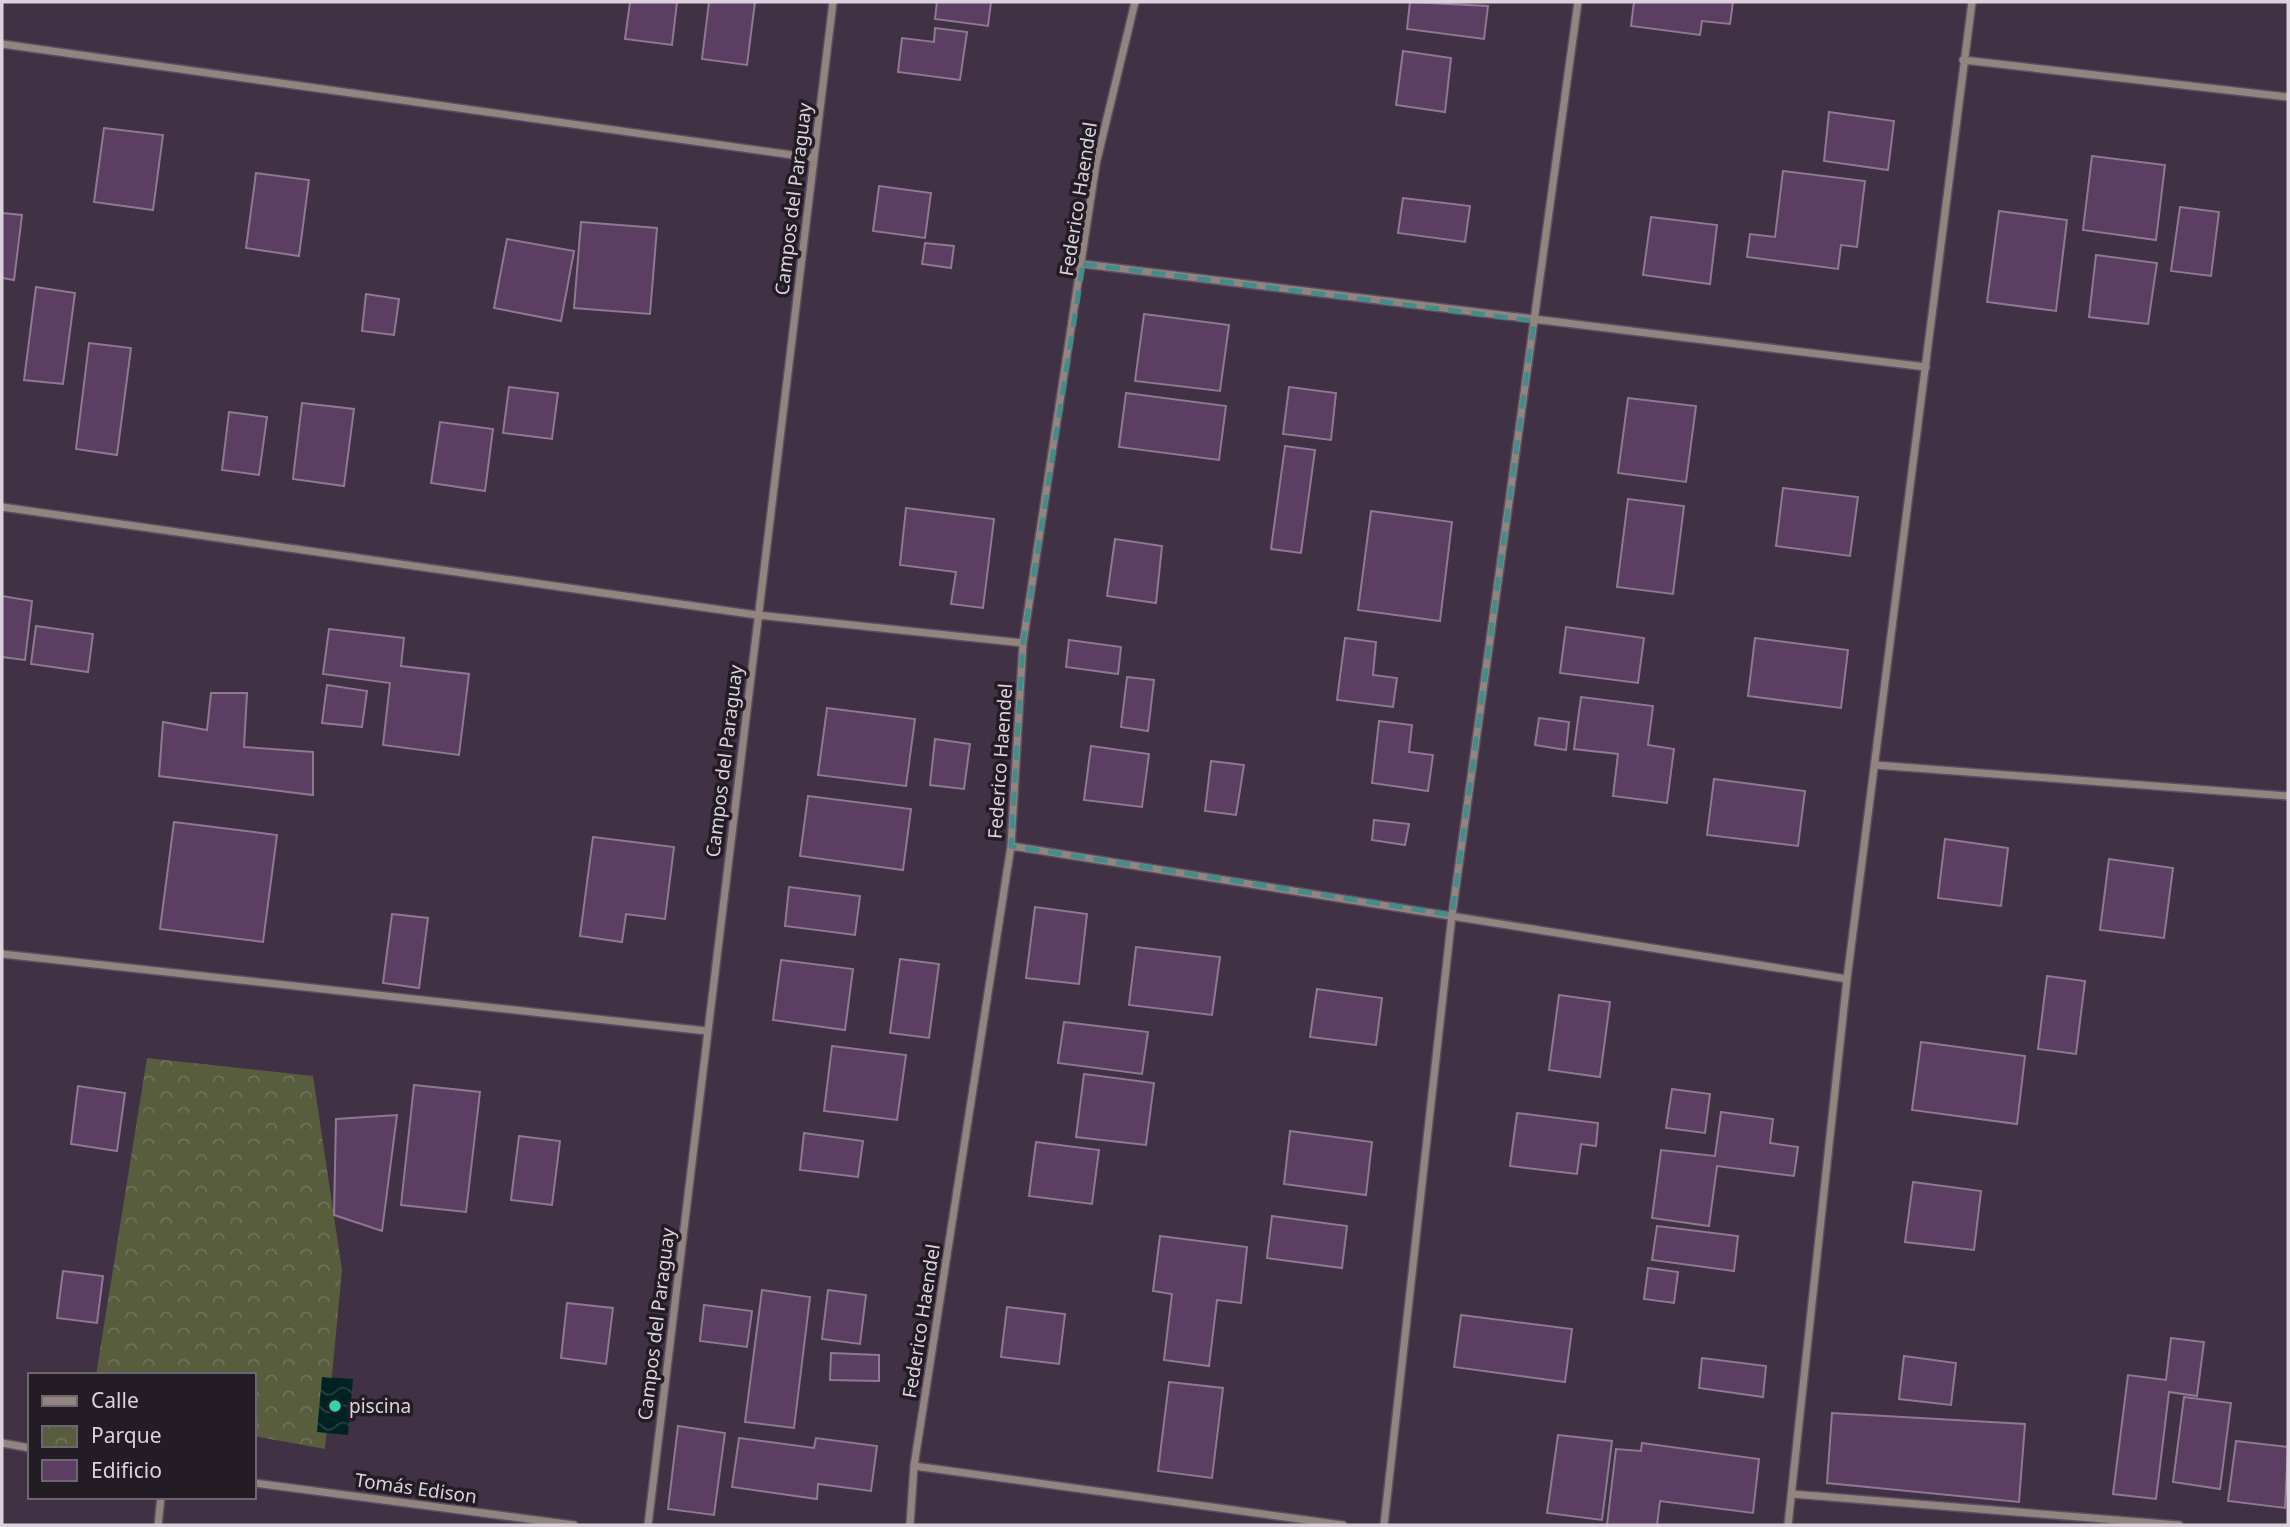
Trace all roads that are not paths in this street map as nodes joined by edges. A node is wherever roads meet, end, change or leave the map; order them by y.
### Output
1 (833, 2) edge
2 (1135, 2) edge
3 (1578, 2) edge
4 (1972, 2) edge
5 (2, 44) edge
6 (1963, 60) junction
7 (2288, 97) edge
8 (814, 158) junction
9 (1083, 264) junction
10 (1534, 321) junction
11 (1926, 367) junction
12 (2, 507) edge
13 (757, 615) junction
14 (1023, 643) junction
15 (1875, 765) junction
16 (2288, 796) edge
17 (1011, 846) junction
18 (1452, 915) junction
19 (2, 954) edge
20 (1847, 979) junction
21 (707, 1031) junction
22 (2, 1443) edge
23 (28, 1448) edge
24 (914, 1466) junction
25 (256, 1483) edge
26 (1792, 1494) junction
27 (161, 1499) edge
28 (158, 1525) edge
29 (574, 1525) edge
30 (648, 1525) edge
31 (910, 1525) edge
32 (1343, 1525) edge
33 (1384, 1525) edge
34 (1788, 1525) edge
35 (2179, 1525) edge

1 - 8 street, Campos del Paraguay
2 - 9 street, Federico Haendel
3 - 10 street
4 - 6 street
5 - 8 street
6 - 7 street
6 - 11 street
8 - 13 street, Campos del Paraguay
9 - 10 street
9 - 14 street, Federico Haendel
10 - 11 street
10 - 18 street
11 - 15 street
12 - 13 street
13 - 14 street
13 - 21 street, Campos del Paraguay
14 - 17 street, Federico Haendel
15 - 16 street
15 - 20 street
17 - 18 street
17 - 24 street, Federico Haendel
18 - 20 street
18 - 33 street
19 - 21 street
20 - 26 street
21 - 30 street, Campos del Paraguay
22 - 23 street
24 - 31 street, Federico Haendel
24 - 32 street
25 - 29 street, Tomás Edison
26 - 34 street
26 - 35 street
27 - 28 street

